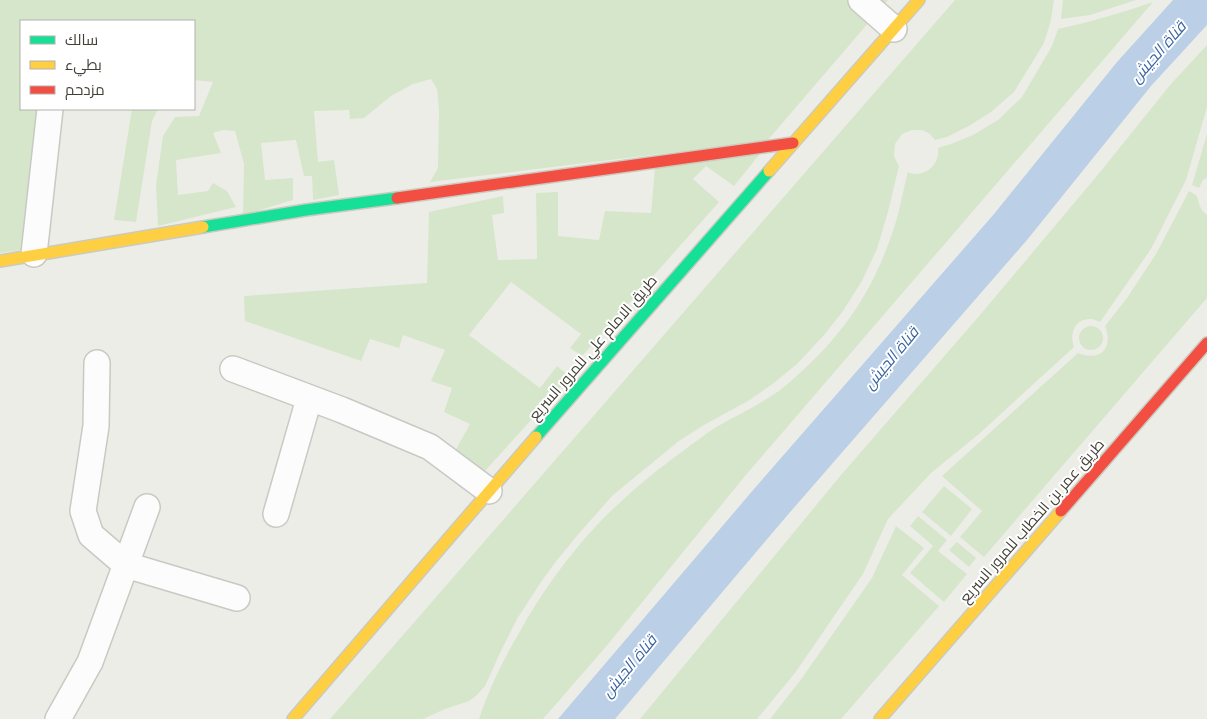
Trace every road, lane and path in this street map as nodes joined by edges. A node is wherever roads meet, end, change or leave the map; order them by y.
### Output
1 (861, 0) edge
2 (919, 0) edge
3 (894, 29) junction
4 (50, 110) edge
5 (792, 143) junction
6 (34, 254) junction
7 (0, 261) edge
8 (1207, 343) edge
9 (97, 363) dead end
10 (233, 369) dead end
11 (309, 399) junction
12 (489, 491) junction
13 (147, 507) dead end
14 (276, 514) dead end
15 (126, 565) junction
16 (237, 598) dead end
17 (58, 719) edge
18 (293, 719) edge
19 (880, 719) edge

1 - 3 street
2 - 3 main road, طريق الامام علي للمرور السريع
3 - 5 main road, طريق الامام علي للمرور السريع
4 - 6 street
5 - 6 main road
5 - 12 main road, طريق الامام علي للمرور السريع
6 - 7 main road
8 - 19 main road, طريق عمر بن الخطاب للمرور السريع
9 - 15 street
10 - 11 street
11 - 12 street
11 - 14 street
12 - 18 main road, طريق الامام علي للمرور السريع
13 - 15 street
15 - 16 street
15 - 17 street

